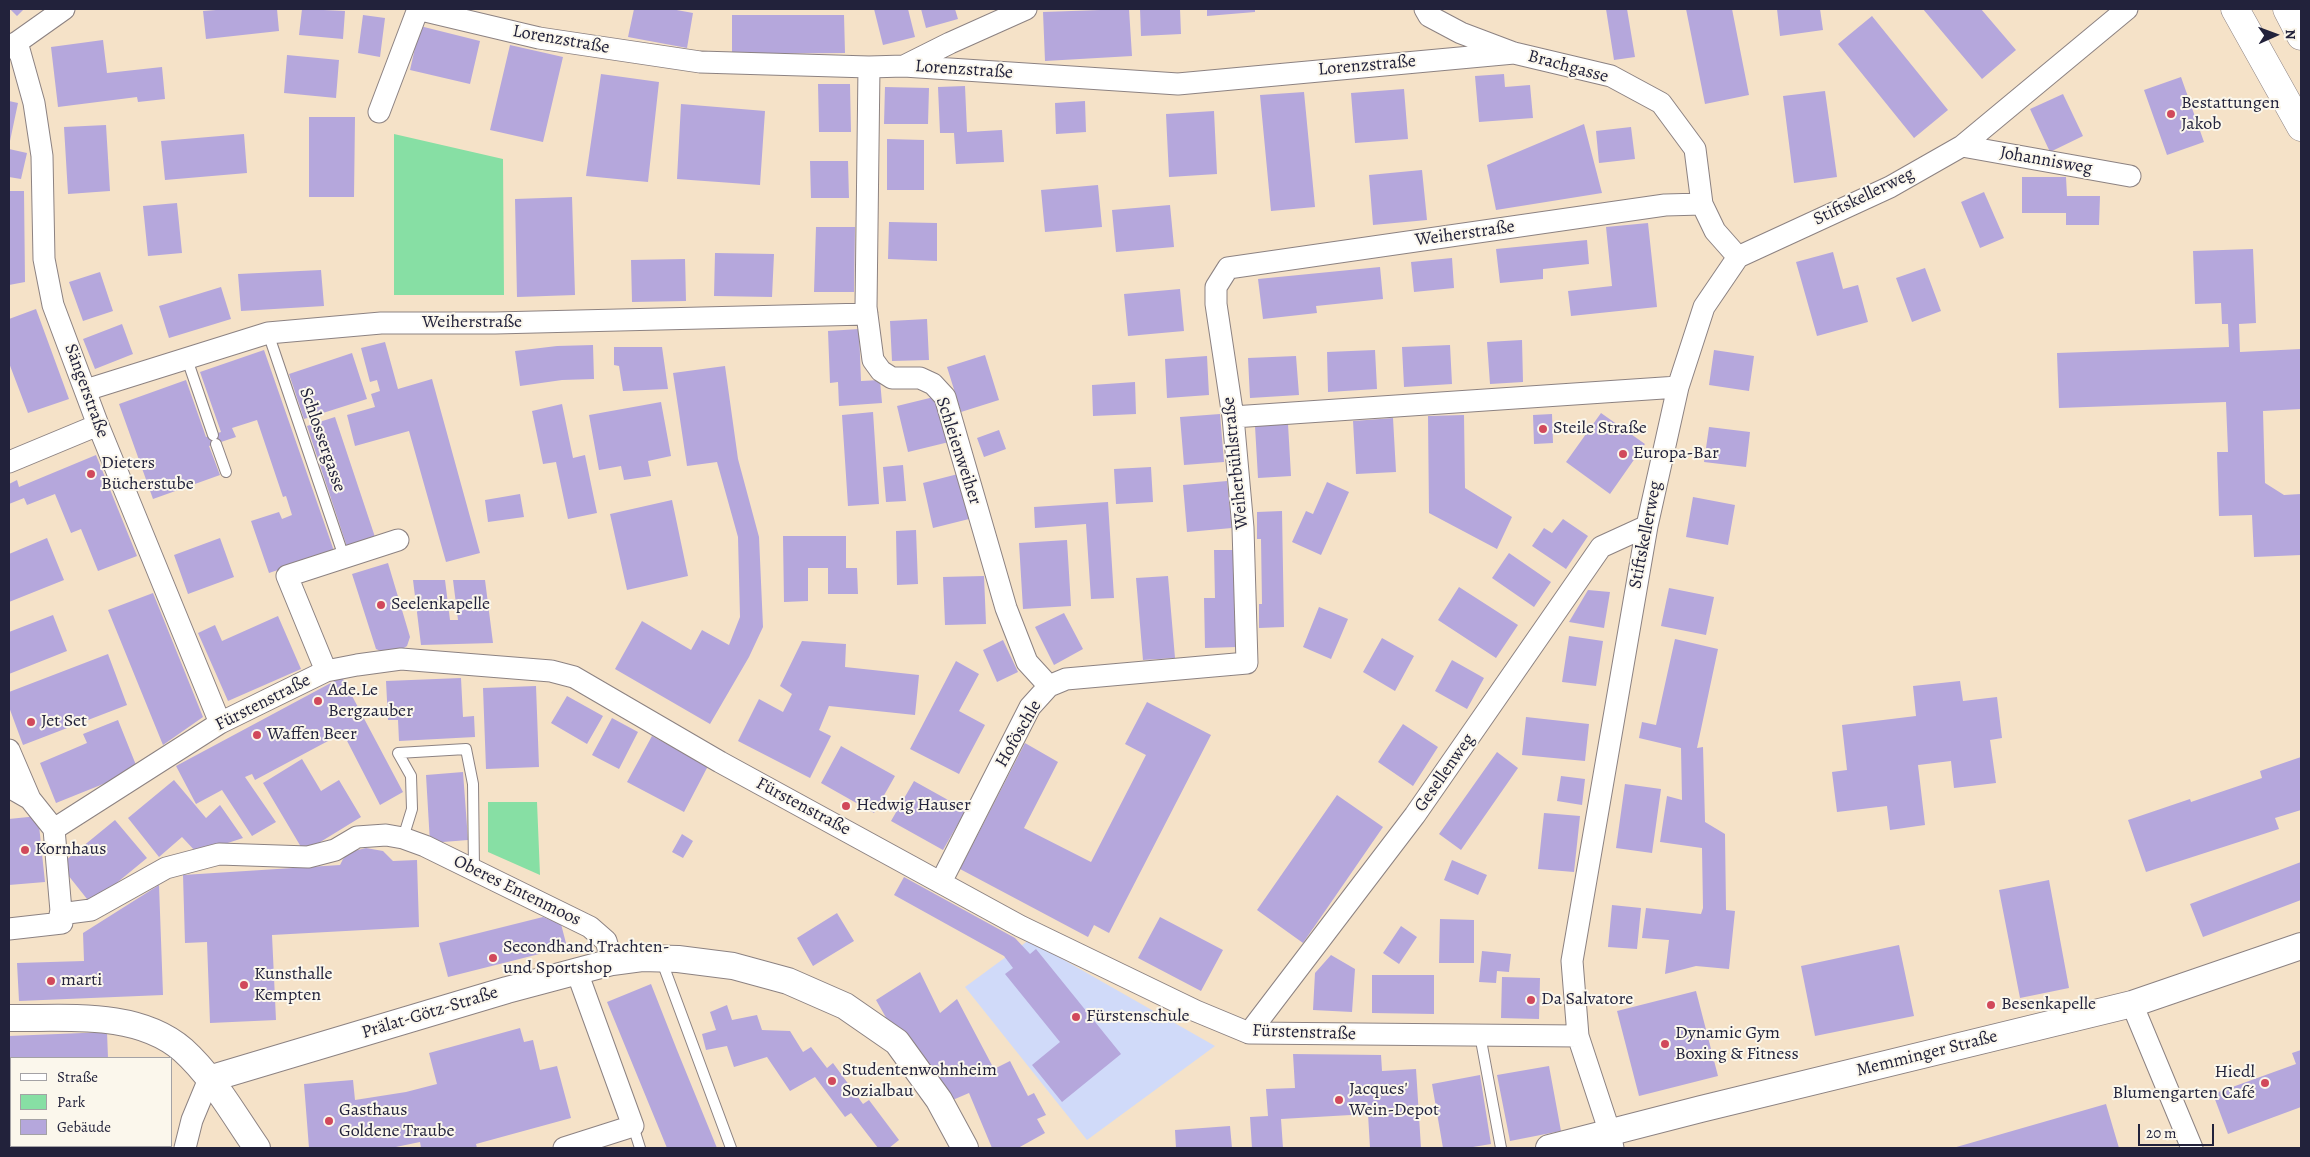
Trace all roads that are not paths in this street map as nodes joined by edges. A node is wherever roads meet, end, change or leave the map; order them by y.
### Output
1 (417, 9) edge
2 (1026, 9) edge
3 (1424, 9) edge
4 (2127, 9) edge
5 (2235, 9) edge
6 (2287, 9) edge
7 (68, 10) edge
8 (2301, 36) edge
9 (13, 45) edge
10 (1514, 53) junction
11 (904, 66) junction
12 (869, 67) junction
13 (379, 112) dead end
14 (2301, 127) edge
15 (1962, 146) junction
16 (2130, 176) dead end
17 (1702, 204) junction
18 (1738, 257) junction
19 (1228, 268) joint
20 (867, 314) junction
21 (268, 333) junction
22 (187, 359) junction
23 (1678, 387) junction
24 (86, 390) junction
25 (1233, 417) junction
26 (98, 425) junction
27 (9, 462) edge
28 (226, 472) dead end
29 (1647, 526) junction
30 (398, 540) dead end
31 (344, 556) junction
32 (1247, 663) joint
33 (326, 671) junction
34 (1049, 686) junction
35 (220, 723) junction
36 (9, 750) edge
37 (9, 787) edge
38 (30, 799) junction
39 (54, 829) junction
40 (403, 838) junction
41 (474, 870) junction
42 (941, 882) junction
43 (60, 914) junction
44 (9, 929) edge
45 (2301, 946) edge
46 (660, 957) junction
47 (612, 962) junction
48 (577, 972) junction
49 (2132, 1004) junction
50 (9, 1018) edge
51 (1249, 1033) junction
52 (1480, 1036) junction
53 (1578, 1036) junction
54 (209, 1079) junction
55 (633, 1126) junction
56 (1611, 1141) edge
57 (185, 1148) edge
58 (257, 1148) edge
59 (564, 1148) edge
60 (640, 1148) edge
61 (730, 1148) edge
62 (965, 1148) edge
63 (1501, 1148) edge
64 (1549, 1148) edge
65 (2192, 1148) edge

1 - 12 street, Lorenzstraße
1 - 13 street
2 - 11 street
3 - 10 street, Brachgasse
4 - 15 street, Stiftskellerweg
5 - 14 main road
6 - 8 main road
7 - 9 street
9 - 24 street, Sängerstraße
10 - 11 street, Lorenzstraße
10 - 17 street, Brachgasse
11 - 12 street, Lorenzstraße
12 - 20 street, Schleienweiher
15 - 16 street, Johannisweg
15 - 18 street, Stiftskellerweg
17 - 18 street, Brachgasse
17 - 19 street, Weiherstraße
18 - 23 street, Stiftskellerweg
19 - 25 street, Weiherbühlstraße
20 - 21 street, Weiherstraße
20 - 34 street, Schleienweiher
21 - 22 street, Weiherstraße
21 - 31 lane, Schlossergasse
22 - 24 street, Weiherstraße
22 - 28 lane
23 - 25 street
23 - 29 street, Stiftskellerweg
24 - 26 street, Sängerstraße
25 - 32 street, Weiherbühlstraße
26 - 27 street
26 - 35 street, Sängerstraße
29 - 51 street, Gesellenweg
29 - 53 street, Stiftskellerweg
30 - 31 street
31 - 33 street
32 - 34 street, Hoföschle
33 - 35 street, Fürstenstraße
33 - 42 street, Fürstenstraße
34 - 42 street, Hoföschle
35 - 39 street, Fürstenstraße
36 - 38 street
37 - 38 street
38 - 39 street
39 - 43 street
40 - 41 street, Oberes Entenmoos
40 - 41 lane
40 - 43 street, Oberes Entenmoos
41 - 47 street, Oberes Entenmoos
42 - 51 street, Fürstenstraße
43 - 44 street
45 - 49 street, Memminger Straße
46 - 47 street, Prälat-Götz-Straße
46 - 61 lane
46 - 62 street, Prälat-Götz-Straße
47 - 48 street, Prälat-Götz-Straße
48 - 54 street, Prälat-Götz-Straße
48 - 55 street
49 - 56 street, Memminger Straße
49 - 65 street
50 - 54 street
51 - 52 street, Fürstenstraße
52 - 53 street, Fürstenstraße
52 - 63 lane
53 - 56 street, Stiftskellerweg
54 - 57 street
54 - 58 street
55 - 59 street
55 - 60 lane
56 - 64 street, Memminger Straße

